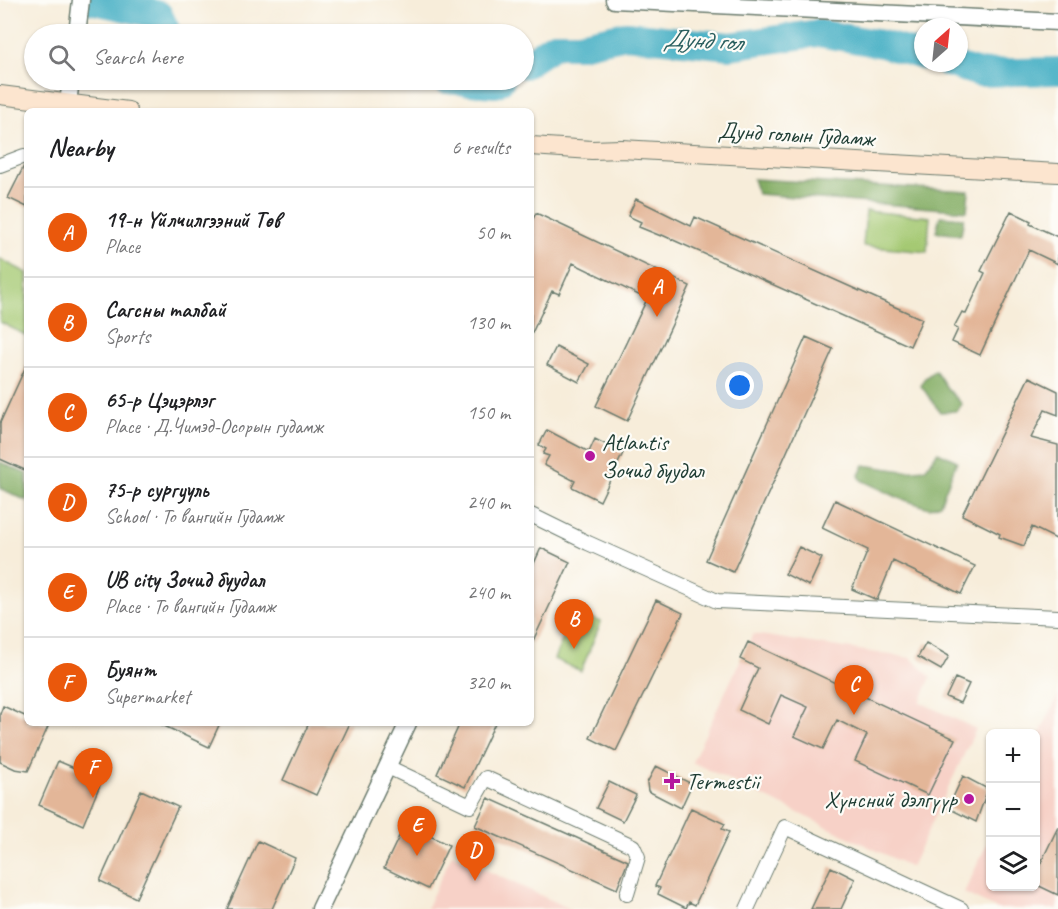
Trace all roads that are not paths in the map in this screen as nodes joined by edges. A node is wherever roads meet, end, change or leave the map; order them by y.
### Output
1 (81, 0) edge
2 (614, 0) edge
3 (1058, 22) edge
4 (78, 24) edge
5 (70, 90) edge
6 (0, 95) edge
7 (68, 104) junction
8 (102, 108) edge
9 (534, 146) edge
10 (24, 156) edge
11 (0, 165) edge
12 (1058, 173) edge
13 (534, 516) edge
14 (1058, 617) edge
15 (407, 726) edge
16 (388, 767) junction
17 (627, 894) dead end
18 (320, 909) edge
19 (747, 909) edge
20 (961, 909) edge

1 - 4 street
2 - 3 street
5 - 7 street
6 - 7 main road
7 - 8 main road
9 - 12 main road, Дунд голын Гудамж
10 - 11 street
13 - 14 street
15 - 16 street
16 - 17 street
16 - 18 street
19 - 20 street

